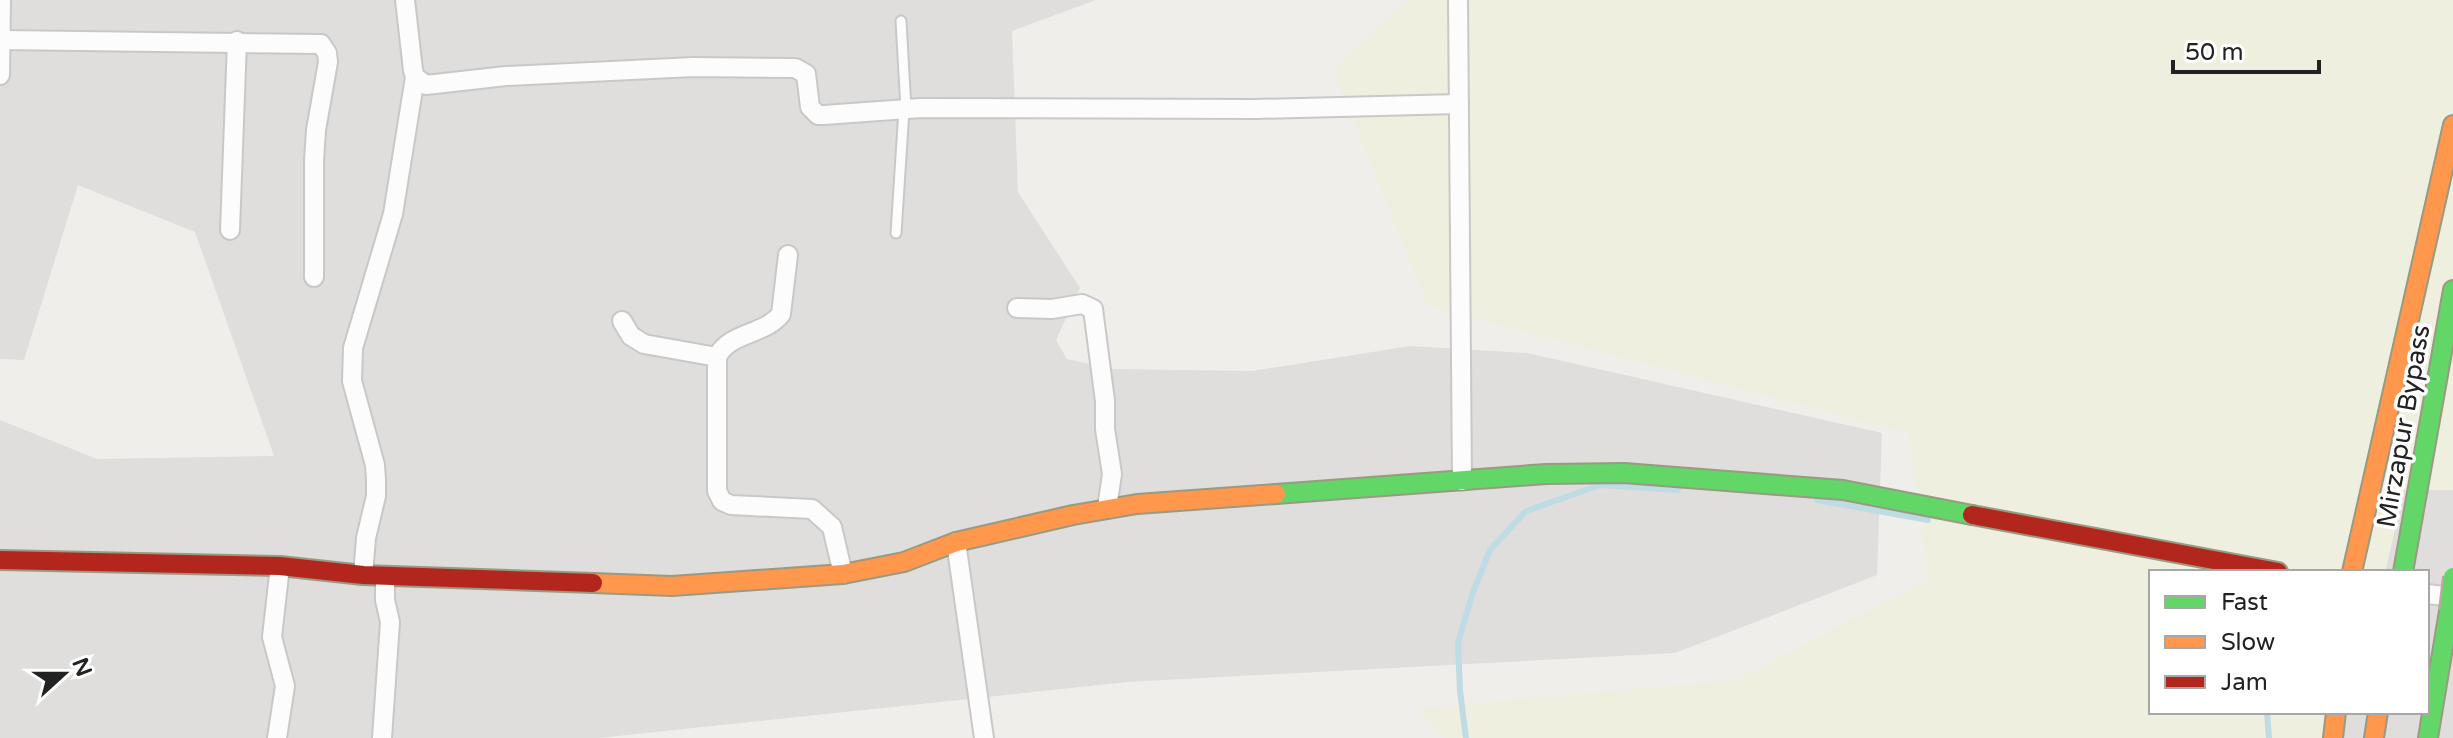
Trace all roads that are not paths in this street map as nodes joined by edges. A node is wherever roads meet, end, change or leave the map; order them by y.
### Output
1 (1, 0) edge
2 (405, 0) edge
3 (1458, 0) edge
4 (901, 21) dead end
5 (1, 40) edge
6 (237, 41) junction
7 (0, 75) edge
8 (415, 77) junction
9 (1459, 104) junction
10 (905, 109) junction
11 (2453, 125) edge
12 (230, 230) dead end
13 (896, 233) dead end
14 (788, 255) dead end
15 (314, 277) dead end
16 (2453, 290) edge
17 (1017, 308) dead end
18 (622, 321) dead end
19 (717, 357) junction
20 (1462, 481) junction
21 (1107, 508) junction
22 (956, 542) junction
23 (0, 560) edge
24 (280, 566) junction
25 (2267, 570) edge
26 (2352, 570) edge
27 (2404, 570) edge
28 (843, 574) junction
29 (363, 575) junction
30 (385, 576) junction
31 (2453, 577) edge
32 (2429, 595) edge
33 (2451, 604) edge
34 (2336, 714) edge
35 (2378, 714) edge
36 (277, 738) edge
37 (382, 738) edge
38 (984, 738) edge
39 (2333, 738) edge
40 (2374, 738) edge
41 (2428, 738) edge

1 - 5 street
2 - 8 street
3 - 9 street
4 - 10 lane
5 - 6 street
5 - 7 street
6 - 12 street
6 - 15 street
8 - 10 street
8 - 29 street
9 - 10 street
9 - 20 street
10 - 13 lane
11 - 26 main road
14 - 19 street
16 - 27 main road, Mirzapur Bypass
17 - 21 street
18 - 19 street
19 - 28 street
20 - 21 main road
20 - 25 main road
21 - 22 main road
22 - 28 main road
22 - 38 street
23 - 24 main road
24 - 29 main road
24 - 36 street
28 - 30 main road
29 - 30 main road
30 - 37 street
31 - 33 main road, bridge
32 - 33 street
33 - 41 main road
34 - 39 main road
35 - 40 main road

